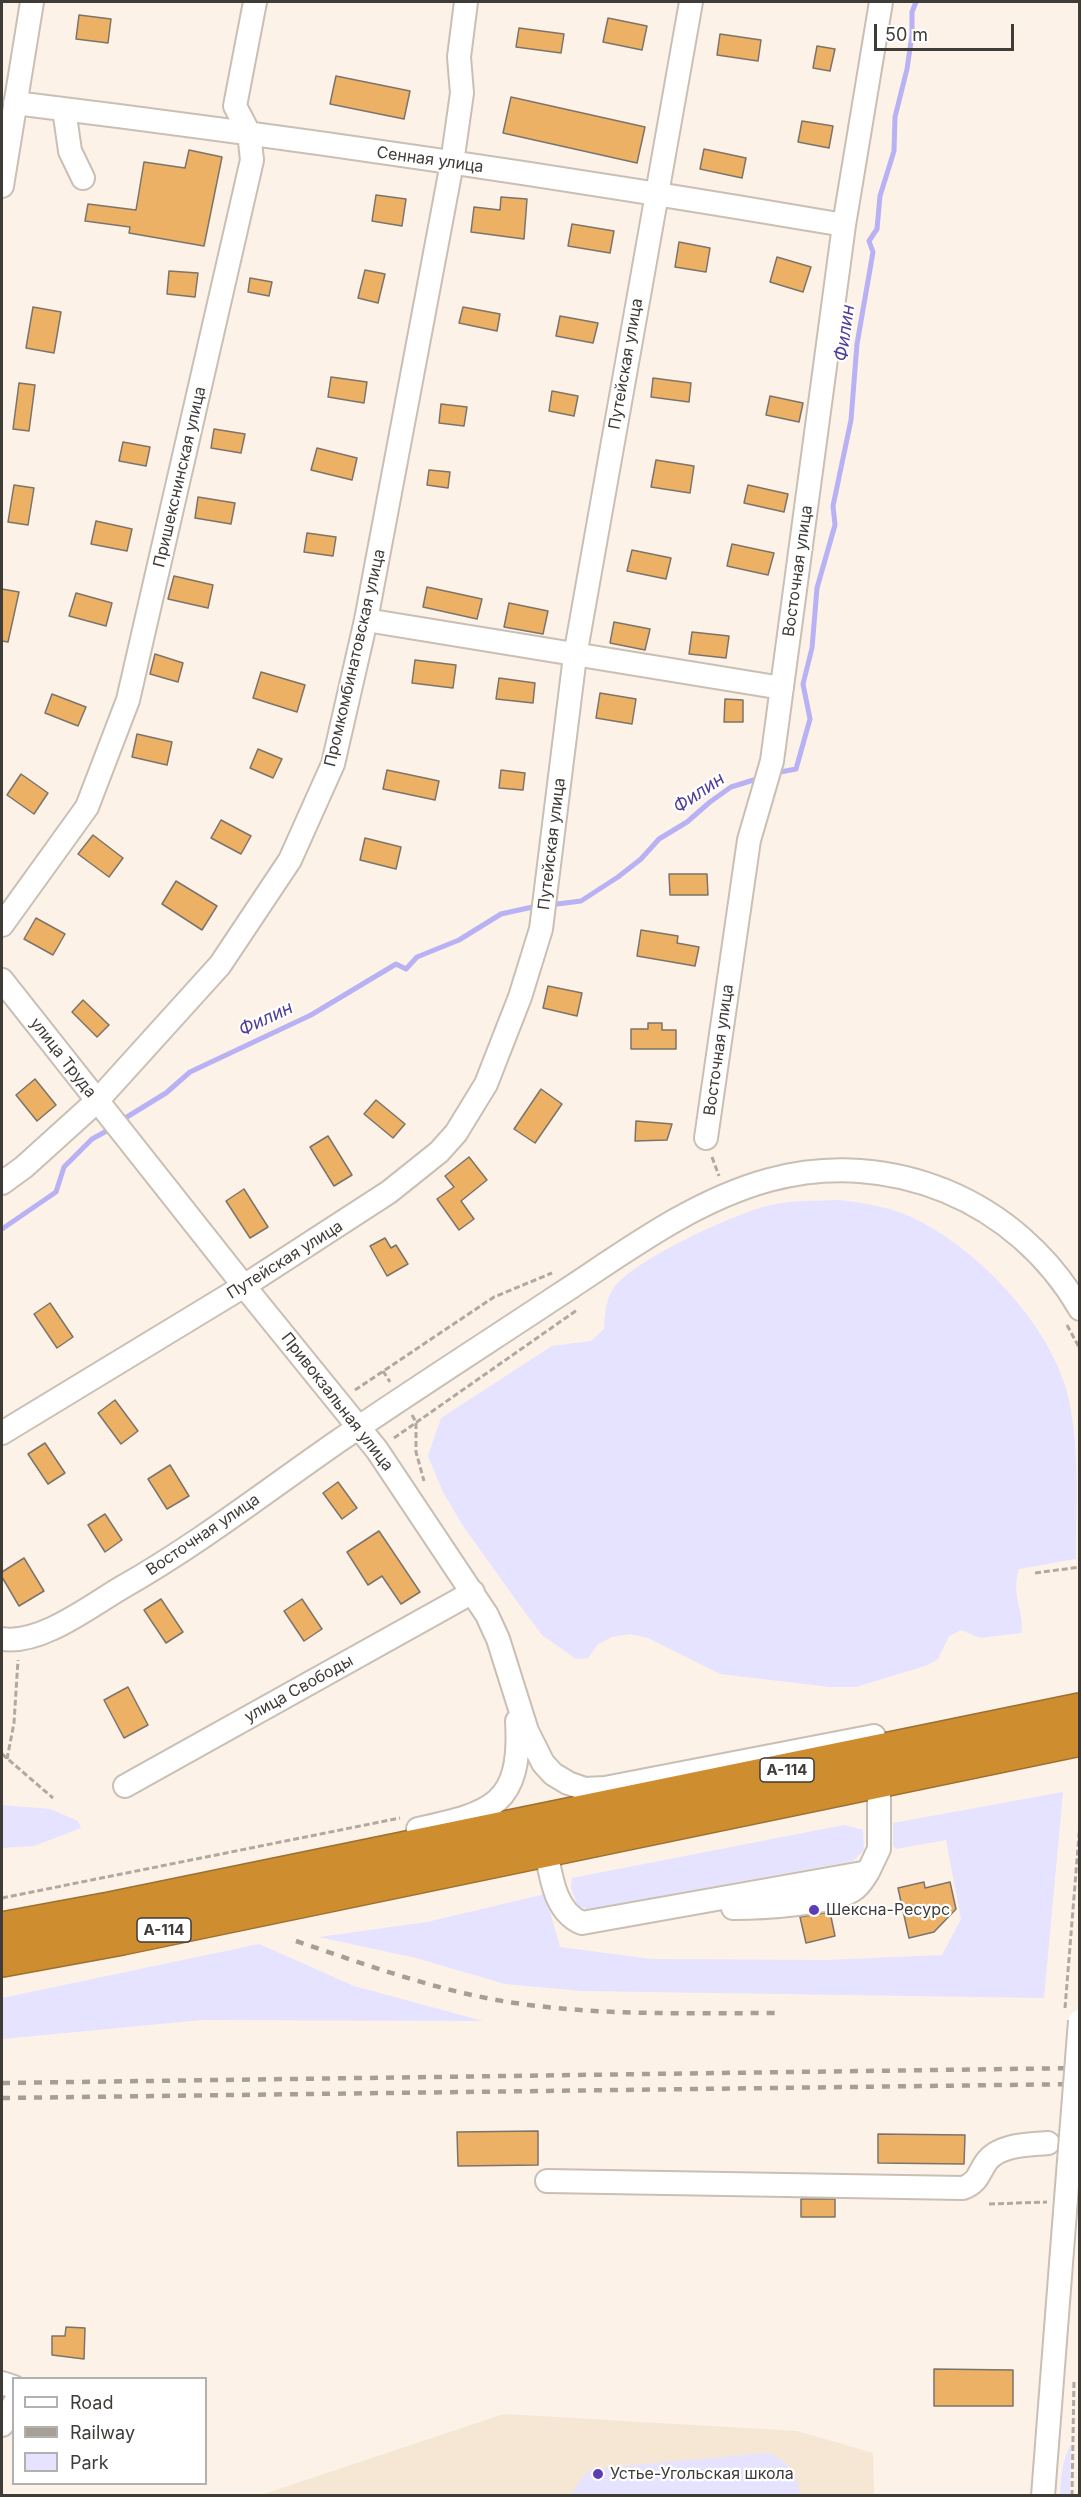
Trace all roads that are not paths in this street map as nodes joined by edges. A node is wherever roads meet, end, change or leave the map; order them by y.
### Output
1 (32, 2) edge
2 (255, 2) edge
3 (466, 2) edge
4 (692, 2) edge
5 (881, 2) edge
6 (15, 103) junction
7 (64, 109) junction
8 (249, 132) junction
9 (452, 163) junction
10 (83, 178) dead end
11 (2, 186) edge
12 (656, 193) junction
13 (844, 225) junction
14 (366, 620) junction
15 (575, 656) junction
16 (782, 688) junction
17 (2, 925) edge
18 (2, 980) edge
19 (103, 1109) junction
20 (126, 1136) joint
21 (706, 1138) dead end
22 (2, 1184) edge
23 (244, 1286) junction
24 (1072, 1315) edge
25 (359, 1427) junction
26 (2, 1433) edge
27 (473, 1592) junction
28 (9, 1640) edge
29 (514, 1689) junction
30 (1080, 1710) edge
31 (1033, 1720) junction
32 (1080, 1739) edge
33 (879, 1779) junction
34 (124, 1786) dead end
35 (546, 1851) junction
36 (2, 1914) edge
37 (2, 1929) edge
38 (2, 1959) edge
39 (1080, 2021) edge
40 (1048, 2143) dead end
41 (547, 2181) dead end
42 (12, 2408) edge
43 (2, 2425) edge
44 (1043, 2496) edge

1 - 6 street
2 - 8 street, Пришекснинская улица
3 - 9 street, Промкомбинатовская улица
4 - 12 street, Путейская улица
5 - 13 street, Восточная улица
6 - 7 street, Сенная улица
6 - 11 street
7 - 8 street, Сенная улица
7 - 10 street
8 - 9 street, Сенная улица
8 - 17 street, Пришекснинская улица
9 - 12 street, Сенная улица
9 - 14 street, Промкомбинатовская улица
12 - 13 street, Сенная улица
12 - 15 street, Путейская улица
13 - 16 street, Восточная улица
14 - 15 street
14 - 19 street, Промкомбинатовская улица
15 - 16 street
15 - 23 street, Путейская улица
16 - 21 street, Восточная улица
18 - 19 street, улица Труда
19 - 20 street, улица Труда
19 - 22 street, Промкомбинатовская улица
20 - 23 street, Привокзальная улица
23 - 25 street, Привокзальная улица
23 - 26 street, Путейская улица
24 - 25 street, Восточная улица
25 - 27 street, Привокзальная улица
25 - 28 street, Восточная улица
27 - 29 street, Привокзальная улица
27 - 34 street, улица Свободы
29 - 31 street
29 - 36 street
30 - 31 highway, А-114
31 - 37 highway, А-114
32 - 33 highway, А-114
33 - 35 highway, А-114
33 - 35 street
35 - 38 highway, А-114
39 - 44 street, bridge
40 - 41 street
42 - 43 street

